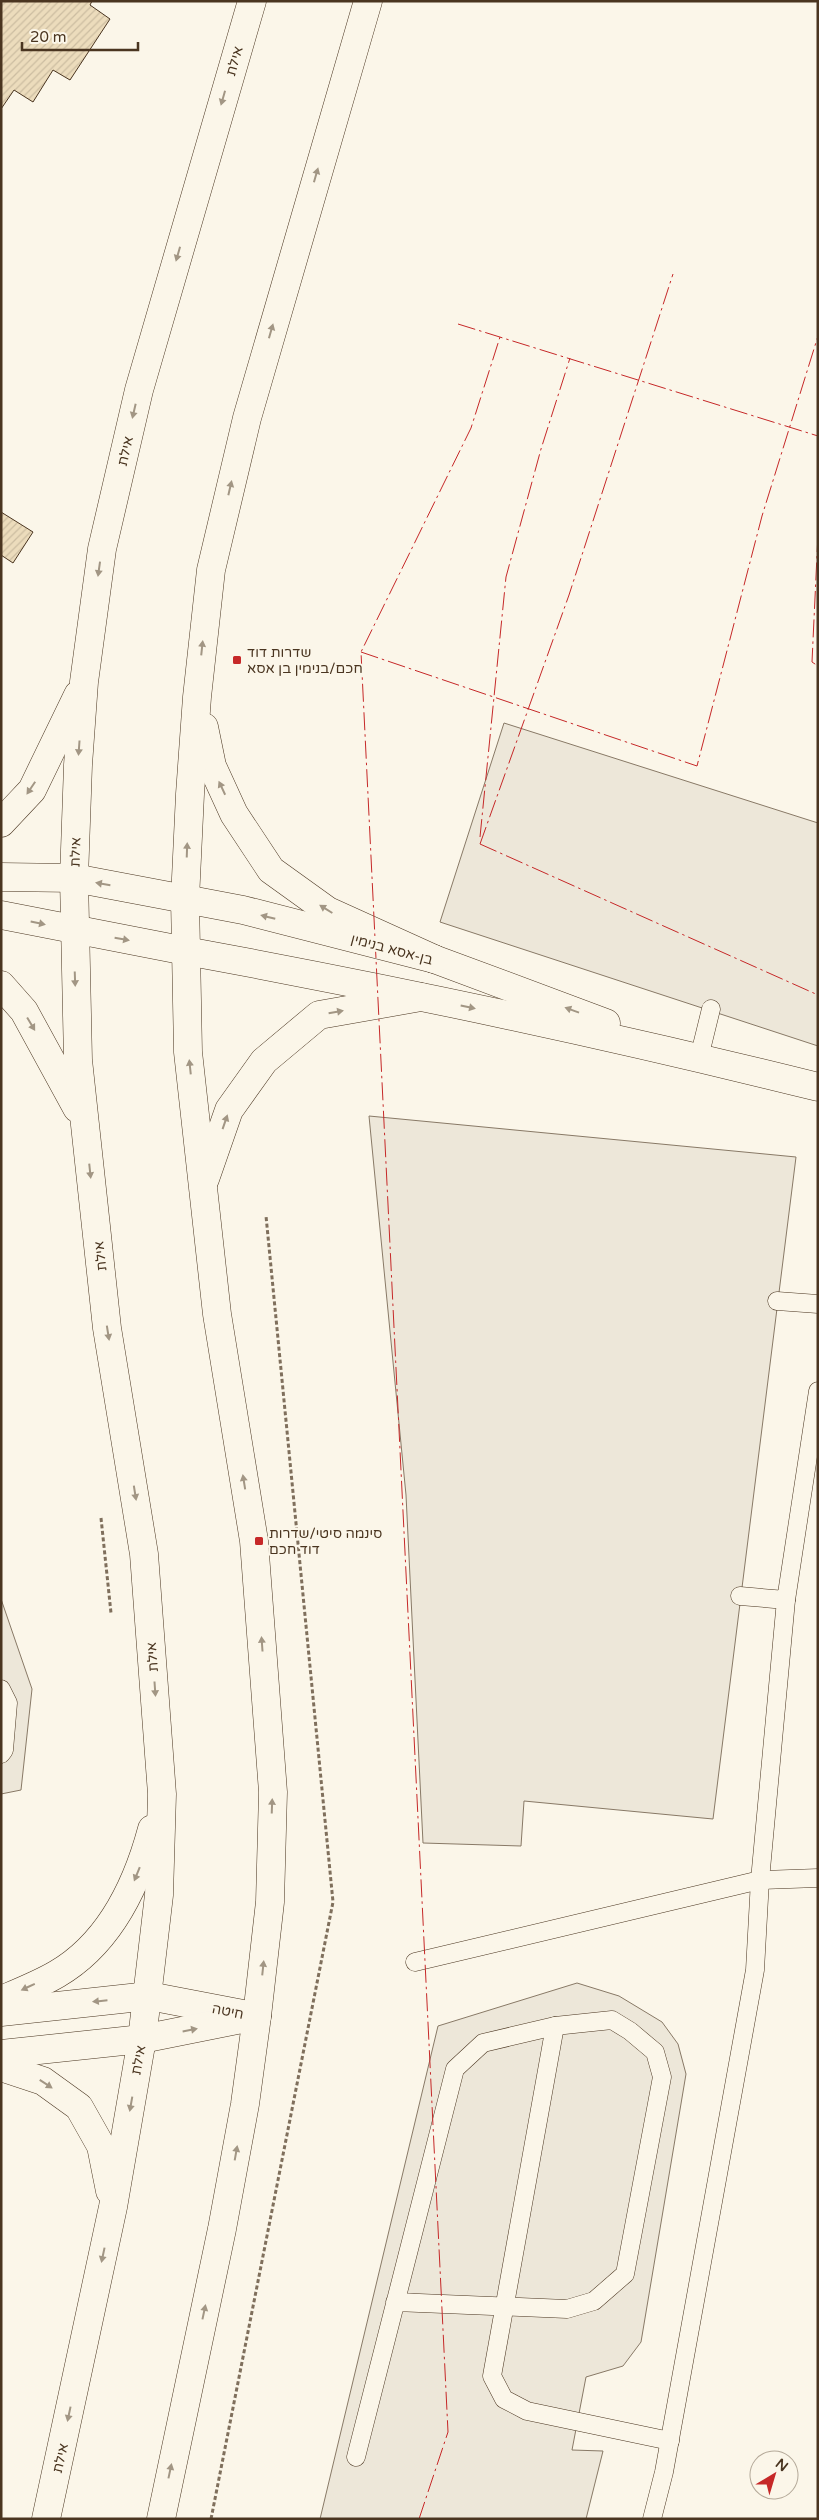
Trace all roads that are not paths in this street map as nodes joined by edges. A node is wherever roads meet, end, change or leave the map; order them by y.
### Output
1 (252, 1) edge
2 (368, 1) edge
3 (84, 682) junction
4 (197, 696) junction
5 (1, 822) edge
6 (1, 877) edge
7 (74, 878) junction
8 (185, 899) junction
9 (1, 915) edge
10 (74, 930) junction
11 (186, 951) junction
12 (434, 959) junction
13 (1, 985) edge
14 (421, 997) junction
15 (711, 1009) dead end
16 (699, 1058) junction
17 (818, 1087) edge
18 (85, 1123) junction
19 (203, 1185) junction
20 (778, 1301) dead end
21 (818, 1304) edge
22 (818, 1391) edge
23 (740, 1596) dead end
24 (786, 1600) junction
25 (1, 1689) edge
26 (1, 1754) edge
27 (162, 1794) junction
28 (818, 1878) edge
29 (760, 1880) junction
30 (415, 1962) dead end
31 (149, 1996) junction
32 (1, 2000) edge
33 (1, 2012) edge
34 (257, 2016) junction
35 (555, 2026) junction
36 (142, 2039) junction
37 (1, 2054) edge
38 (1, 2067) edge
39 (113, 2207) junction
40 (395, 2302) junction
41 (504, 2308) junction
42 (670, 2441) junction
43 (356, 2457) dead end
44 (46, 2519) edge
45 (160, 2519) edge
46 (652, 2519) edge

1 -> 3 main road, אילת
4 -> 2 main road
3 -> 5 main road
3 -> 7 main road, אילת
8 -> 4 main road
12 -> 4 main road
6 - 7 main road, בן-אסא בנימין
8 -> 7 main road, בן-אסא בנימין
7 - 10 main road, אילת
8 - 11 main road
12 -> 8 main road, בן-אסא בנימין
9 -> 10 main road, בן-אסא בנימין
10 -> 11 main road, בן-אסא בנימין
10 -> 18 main road, אילת
11 - 14 main road, בן-אסא בנימין
19 -> 11 main road
16 -> 12 main road, בן-אסא בנימין
13 -> 18 main road
14 -> 16 main road, בן-אסא בנימין
19 -> 14 main road
15 - 16 lane
16 - 17 main road, בן-אסא בנימין
18 -> 27 main road, אילת
34 -> 19 main road
20 - 21 lane
22 - 24 lane
23 - 24 lane
24 - 29 lane
25 - 26 lane
27 - 31 main road, אילת
27 -> 32 main road
28 - 29 lane
29 - 30 lane
29 - 42 lane
31 -> 33 main road, חיטה
31 - 34 main road, חיטה
31 - 36 main road, אילת
36 -> 34 main road, חיטה
45 -> 34 main road
35 - 40 lane
35 - 41 lane
35 - 41 lane
36 - 37 main road, חיטה
36 -> 39 main road, אילת
38 -> 39 main road
39 -> 44 main road, אילת
40 - 41 lane
40 - 43 lane
41 - 42 lane
42 - 46 lane

